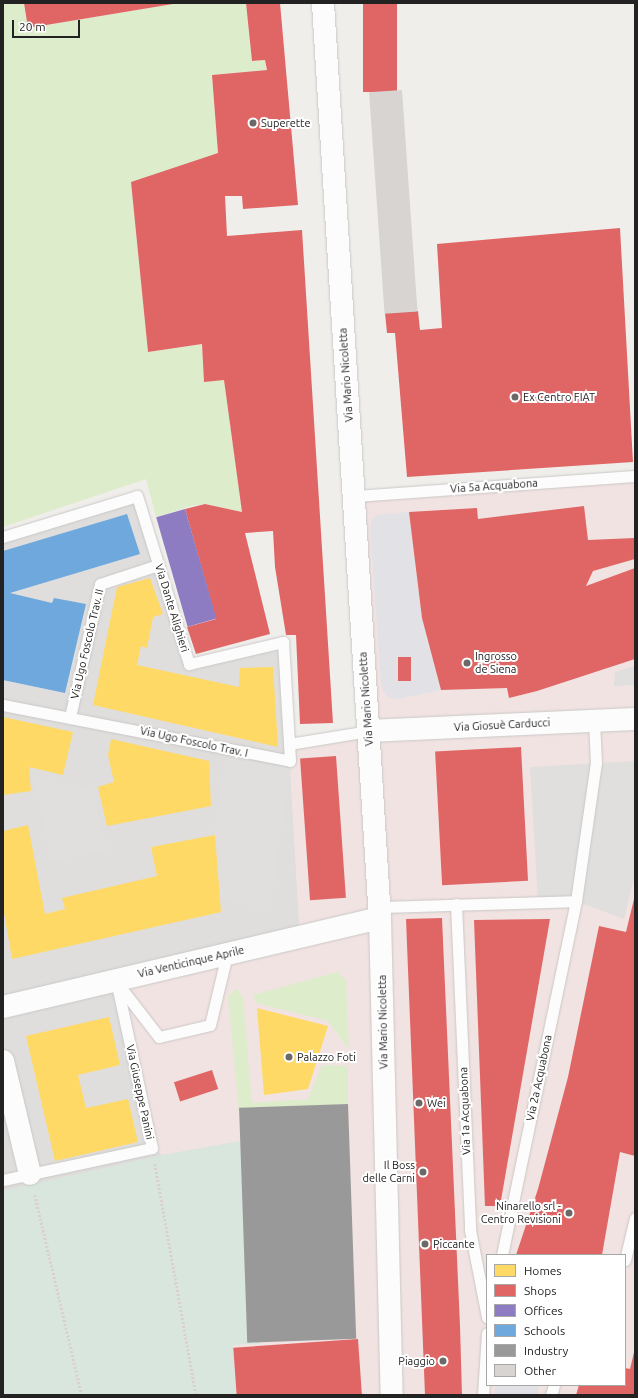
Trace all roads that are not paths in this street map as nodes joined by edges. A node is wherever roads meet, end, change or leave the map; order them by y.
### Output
1 (323, 3) edge
2 (635, 476) edge
3 (354, 496) junction
4 (3, 537) edge
5 (158, 565) junction
6 (3, 705) edge
7 (70, 717) junction
8 (635, 719) edge
9 (594, 721) junction
10 (368, 731) junction
11 (290, 744) junction
12 (576, 901) junction
13 (456, 904) junction
14 (380, 912) junction
15 (227, 954) junction
16 (116, 980) junction
17 (3, 1006) edge
18 (3, 1061) edge
19 (30, 1174) junction
20 (3, 1180) edge
21 (635, 1218) edge
22 (502, 1254) edge
23 (626, 1256) edge
24 (486, 1312) edge
25 (486, 1348) edge
26 (392, 1395) edge
27 (483, 1395) edge

1 - 3 street, Via Mario Nicoletta
2 - 3 lane, Via 5a Acquabona
3 - 10 street, Via Mario Nicoletta
4 - 5 lane, Via Dante Alighieri
5 - 7 lane, Via Ugo Foscolo Trav. II
5 - 11 lane, Via Dante Alighieri
6 - 7 lane, Via Ugo Foscolo Trav. I
7 - 11 lane, Via Ugo Foscolo Trav. I
8 - 9 street, Via Giosuè Carducci
9 - 10 street, Via Giosuè Carducci
9 - 12 lane, Via 2a Acquabona
10 - 11 lane
10 - 14 street, Via Mario Nicoletta
12 - 13 lane
12 - 22 lane, Via 2a Acquabona
13 - 14 lane
13 - 24 lane, Via 1a Acquabona
14 - 15 street, Via Venticinque Aprile
14 - 26 street, Via Mario Nicoletta
15 - 16 street, Via Venticinque Aprile
15 - 16 lane
16 - 17 street, Via Venticinque Aprile
16 - 19 lane, Via Giuseppe Panini
18 - 19 street
19 - 20 lane, Via Giuseppe Panini
21 - 23 lane
25 - 27 lane

